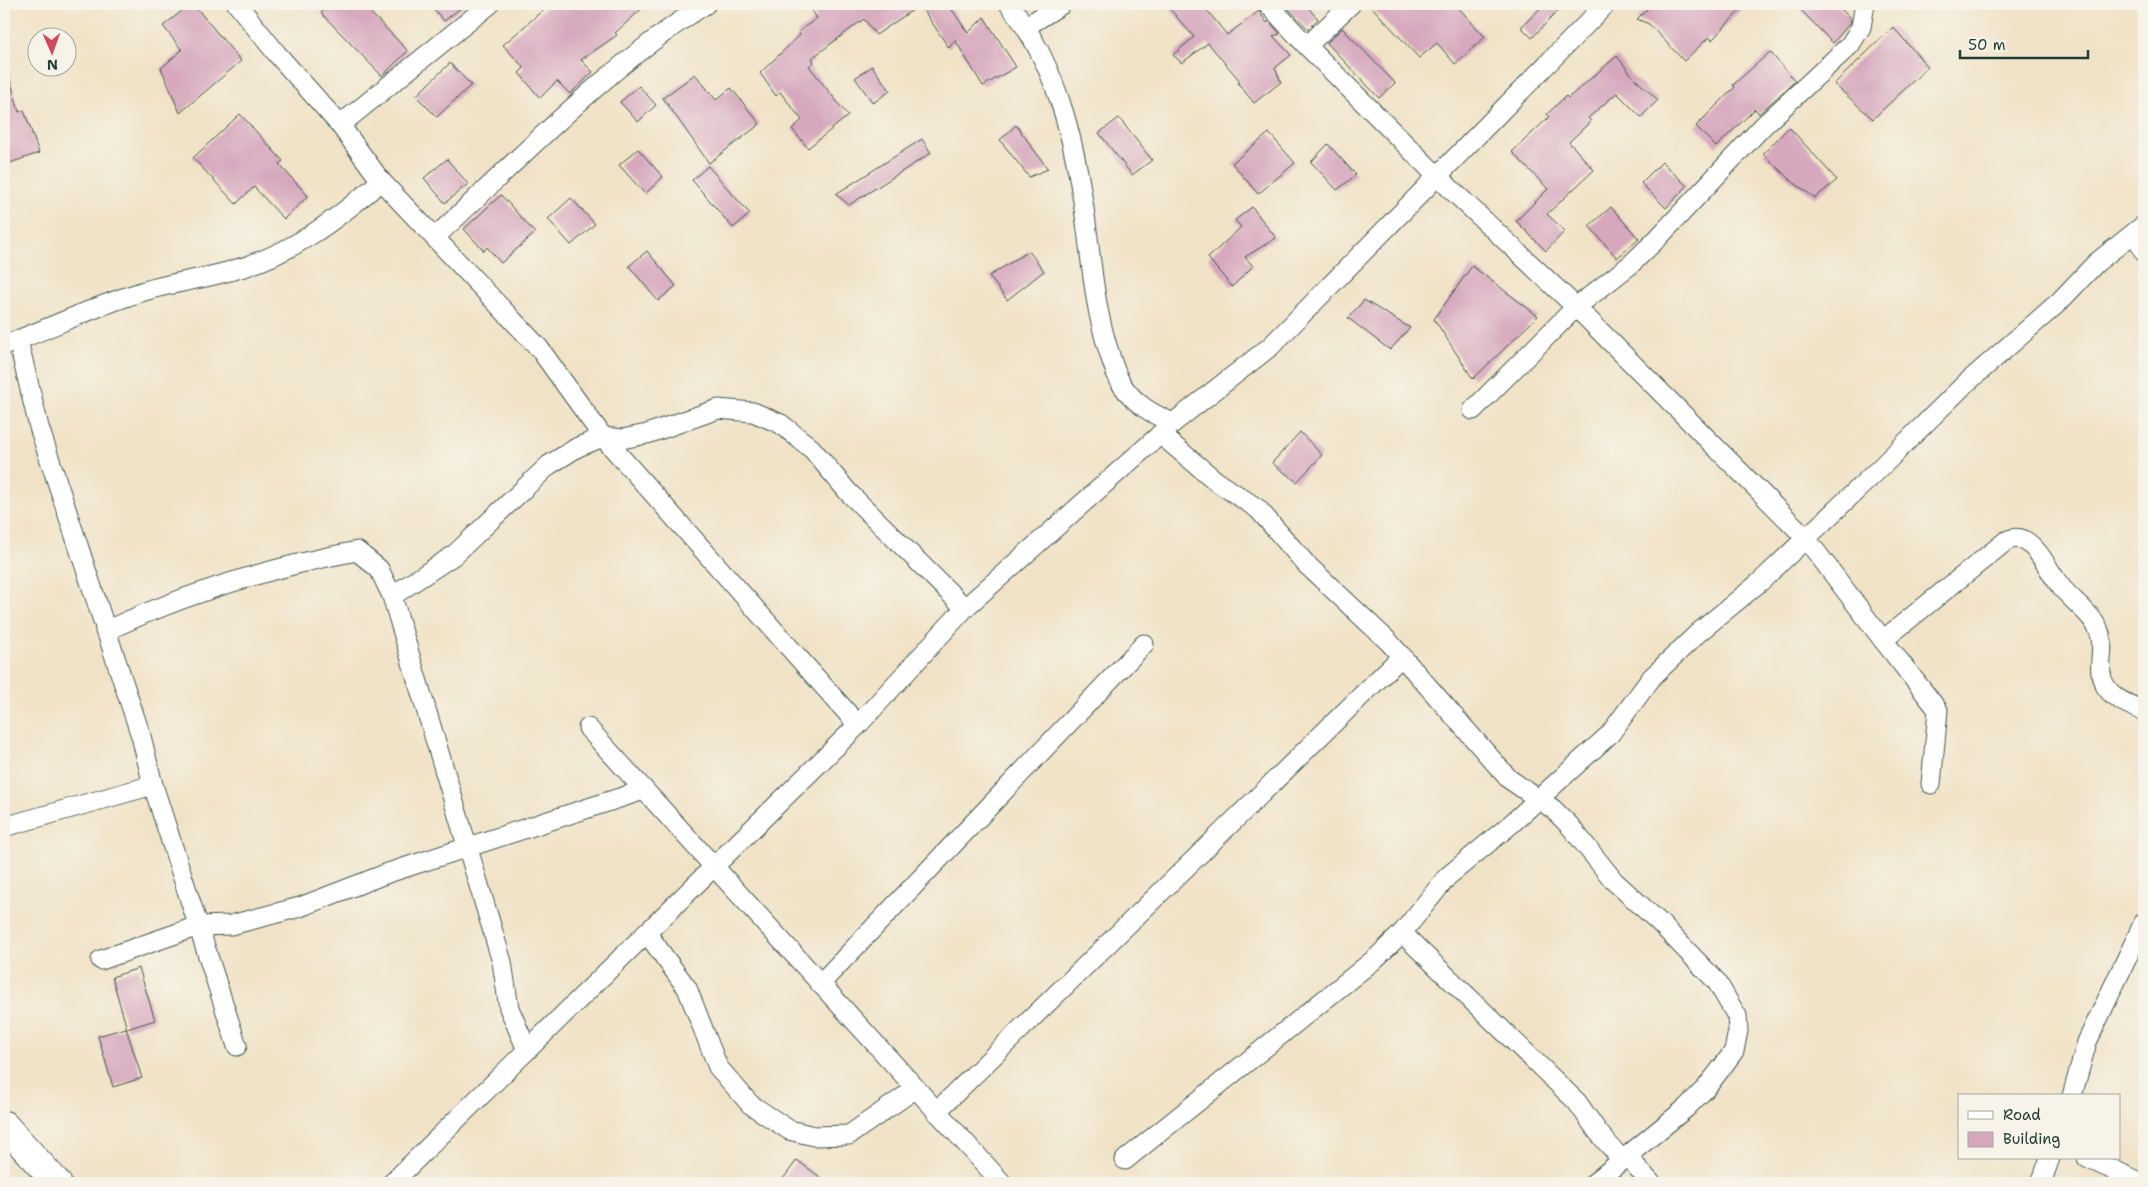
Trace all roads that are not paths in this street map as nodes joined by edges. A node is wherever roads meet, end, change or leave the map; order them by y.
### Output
1 (237, 4) edge
2 (490, 4) edge
3 (706, 4) edge
4 (1009, 4) edge
5 (1062, 4) edge
6 (1268, 4) edge
7 (1351, 4) edge
8 (1606, 4) edge
9 (1865, 4) edge
10 (1027, 26) junction
11 (1307, 46) junction
12 (340, 125) junction
13 (1438, 177) junction
14 (381, 180) junction
15 (2140, 229) edge
16 (435, 237) junction
17 (2144, 252) edge
18 (1576, 307) junction
19 (11, 343) edge
20 (1473, 410) dead end
21 (1166, 428) junction
22 (603, 437) junction
23 (1805, 537) junction
24 (392, 596) junction
25 (965, 608) junction
26 (105, 631) junction
27 (1883, 640) junction
28 (1144, 644) dead end
29 (1402, 656) junction
30 (2144, 711) edge
31 (858, 725) junction
32 (588, 728) dead end
33 (1931, 784) dead end
34 (153, 786) junction
35 (644, 790) junction
36 (1536, 799) junction
37 (4, 827) edge
38 (468, 848) junction
39 (714, 868) junction
40 (2144, 922) edge
41 (198, 926) junction
42 (646, 932) junction
43 (1402, 933) junction
44 (100, 960) dead end
45 (820, 984) junction
46 (237, 1046) dead end
47 (527, 1050) junction
48 (915, 1089) junction
49 (2073, 1094) edge
50 (936, 1112) junction
51 (4, 1125) edge
52 (1624, 1158) junction
53 (1125, 1160) dead end
54 (2049, 1160) edge
55 (2091, 1160) edge
56 (57, 1183) edge
57 (392, 1183) edge
58 (1002, 1183) edge
59 (1594, 1183) edge
60 (1652, 1183) edge
61 (2041, 1183) edge
62 (2142, 1183) edge

1 - 12 street
2 - 12 street
3 - 16 street
4 - 10 street
5 - 10 street
6 - 11 street
7 - 11 street
8 - 13 street
9 - 18 street
10 - 21 street
11 - 13 street
12 - 14 street
13 - 18 street
13 - 21 street
14 - 16 street
14 - 19 street
15 - 17 street
15 - 23 street
16 - 22 street
18 - 20 street
18 - 23 street
19 - 26 street
21 - 25 street
21 - 29 street
22 - 24 street
22 - 25 street
22 - 31 street
23 - 27 street
23 - 36 street
24 - 26 street
24 - 38 street
25 - 31 street
26 - 34 street
27 - 30 street
27 - 33 street
28 - 45 street
29 - 36 street
29 - 50 street
31 - 39 street
32 - 35 street
34 - 37 street
34 - 41 street
35 - 38 street
35 - 39 street
36 - 43 street
36 - 52 street
38 - 41 street
38 - 47 street
39 - 42 street
39 - 45 street
40 - 49 street
41 - 44 street
41 - 46 street
42 - 47 street
42 - 48 street
43 - 52 street
43 - 53 street
45 - 48 street
47 - 57 street
48 - 50 street
50 - 58 street
51 - 56 highway
52 - 59 street
52 - 60 street
54 - 61 street
55 - 62 street

